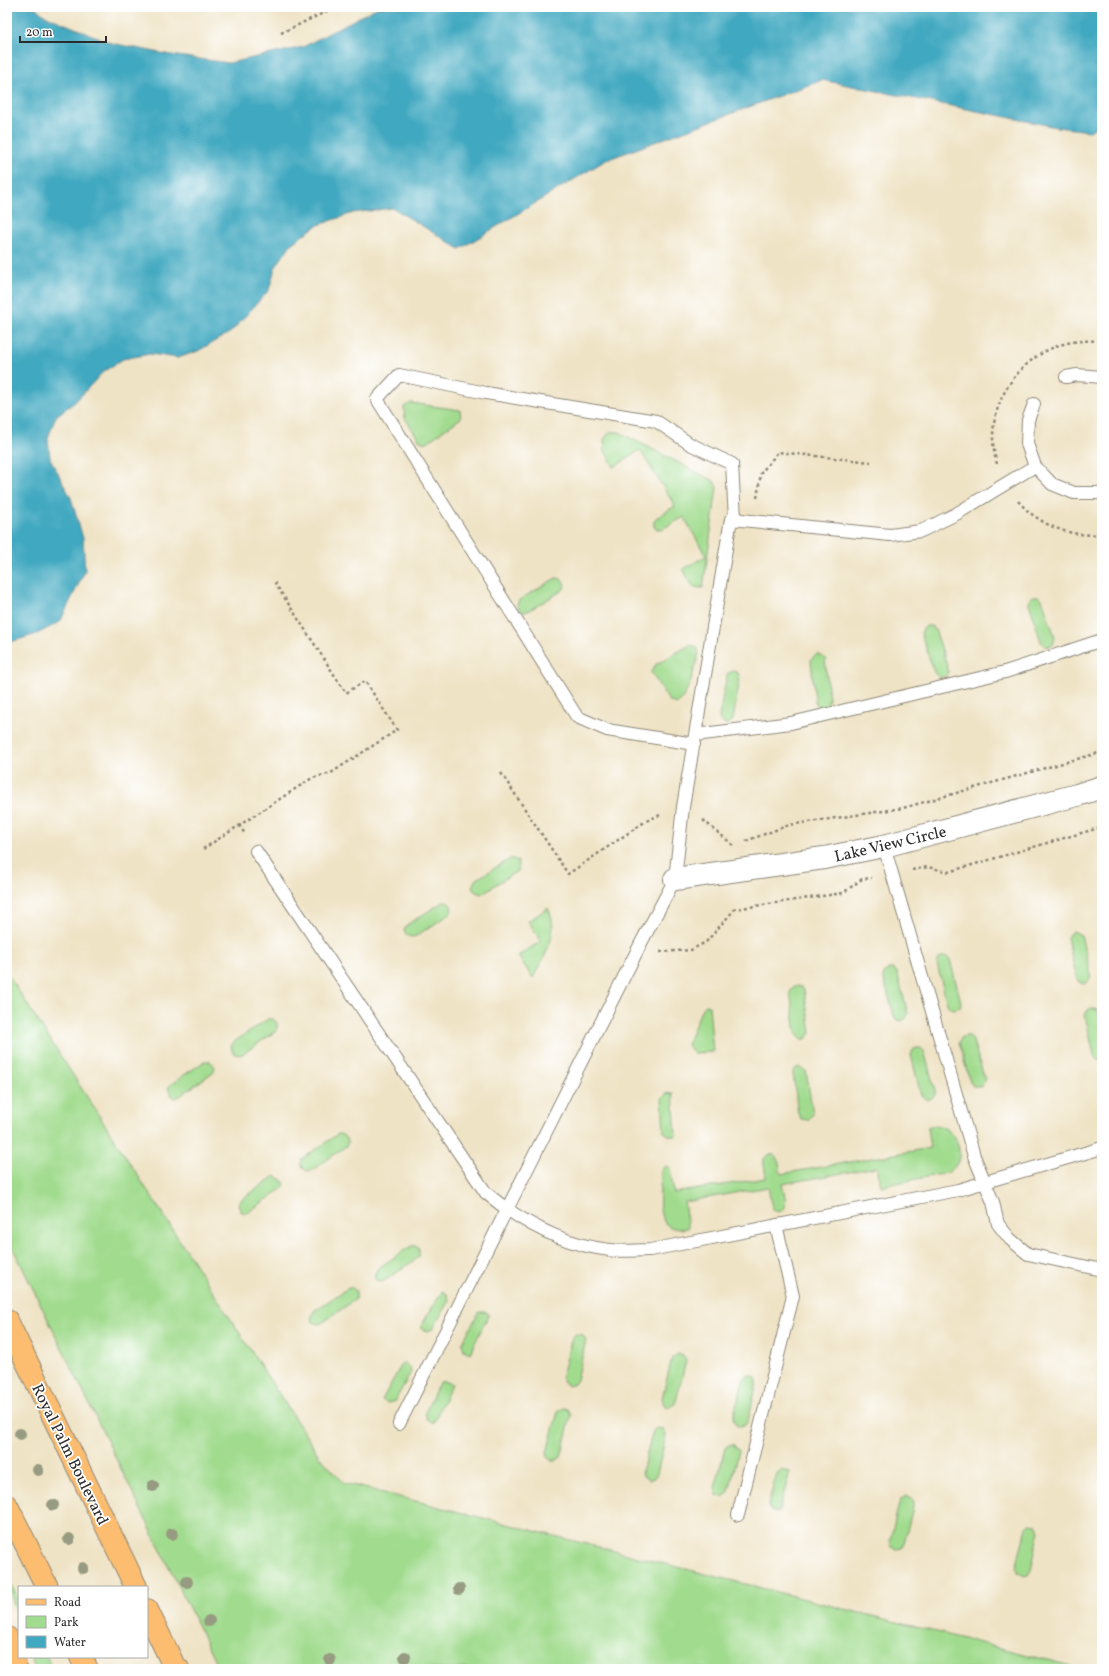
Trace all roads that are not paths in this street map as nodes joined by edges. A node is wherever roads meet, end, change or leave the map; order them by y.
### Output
1 (1102, 377) edge
2 (1066, 378) dead end
3 (1034, 404) dead end
4 (1035, 466) junction
5 (1102, 492) edge
6 (736, 519) junction
7 (1102, 640) edge
8 (694, 739) junction
9 (1102, 787) edge
10 (884, 846) junction
11 (256, 852) dead end
12 (674, 879) junction
13 (1102, 1148) edge
14 (985, 1182) junction
15 (507, 1210) junction
16 (776, 1225) junction
17 (1102, 1270) edge
18 (7, 1321) edge
19 (399, 1424) dead end
20 (7, 1506) edge
21 (738, 1515) dead end
22 (47, 1586) edge
23 (136, 1586) edge
24 (148, 1612) edge
25 (7, 1638) edge
26 (82, 1658) edge
27 (176, 1667) edge
28 (16, 1669) edge
29 (87, 1669) edge

1 - 2 lane
3 - 4 lane
4 - 5 lane
4 - 6 lane
6 - 8 lane
6 - 8 lane
7 - 8 lane
8 - 12 lane
9 - 10 street, Lake View Circle
10 - 12 street, Lake View Circle
10 - 14 lane
11 - 15 lane
12 - 15 lane
13 - 14 lane
14 - 16 lane
14 - 17 lane
15 - 16 lane
15 - 19 lane
16 - 21 lane
18 - 23 main road, Royal Palm Boulevard
20 - 22 main road
24 - 27 main road
25 - 28 main road
26 - 29 main road

